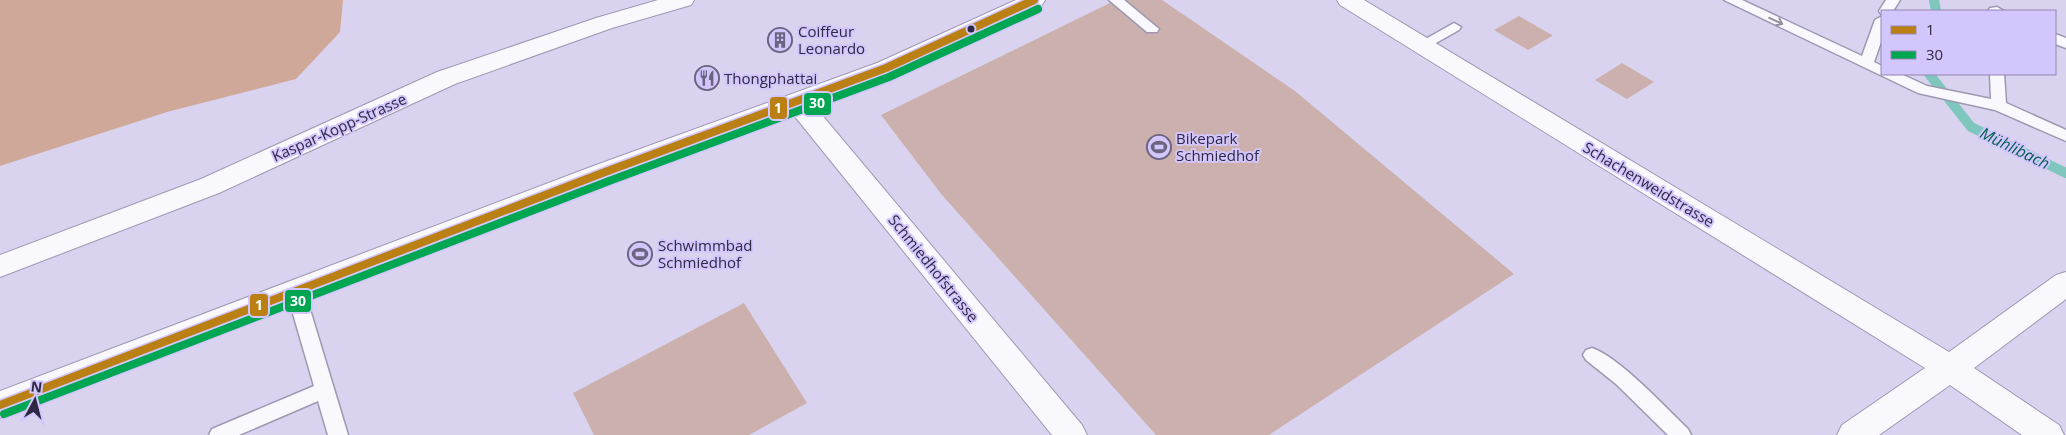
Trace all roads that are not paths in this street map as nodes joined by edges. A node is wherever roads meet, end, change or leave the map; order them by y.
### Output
1 (683, 0) edge
2 (1034, 0) edge
3 (1116, 0) edge
4 (1348, 0) edge
5 (1731, 0) edge
6 (1881, 23) edge
7 (1454, 27) dead end
8 (1152, 30) dead end
9 (1422, 45) junction
10 (1867, 63) junction
11 (1881, 70) edge
12 (1891, 75) edge
13 (1997, 75) edge
14 (797, 102) junction
15 (1999, 106) junction
16 (2066, 136) edge
17 (0, 266) edge
18 (2066, 283) edge
19 (296, 293) junction
20 (1592, 355) dead end
21 (1950, 368) junction
22 (324, 390) junction
23 (0, 405) edge
24 (219, 435) edge
25 (338, 435) edge
26 (1071, 435) edge
27 (1681, 435) edge
28 (1852, 435) edge
29 (2048, 435) edge

1 - 17 street, Kaspar-Kopp-Strasse
2 - 14 street
3 - 8 lane
4 - 9 street, Schachenweidstrasse
5 -> 10 lane
6 - 10 lane
7 - 9 lane
9 - 21 street, Schachenweidstrasse
10 - 11 lane
12 - 15 lane
13 - 15 lane
14 - 19 street
14 - 26 street, Schmiedhofstrasse
15 - 16 lane
18 - 21 street
19 - 22 lane
19 - 23 street
20 - 27 lane
21 - 28 street
21 - 29 street, Schachenweidstrasse
22 - 24 lane
22 - 25 lane

